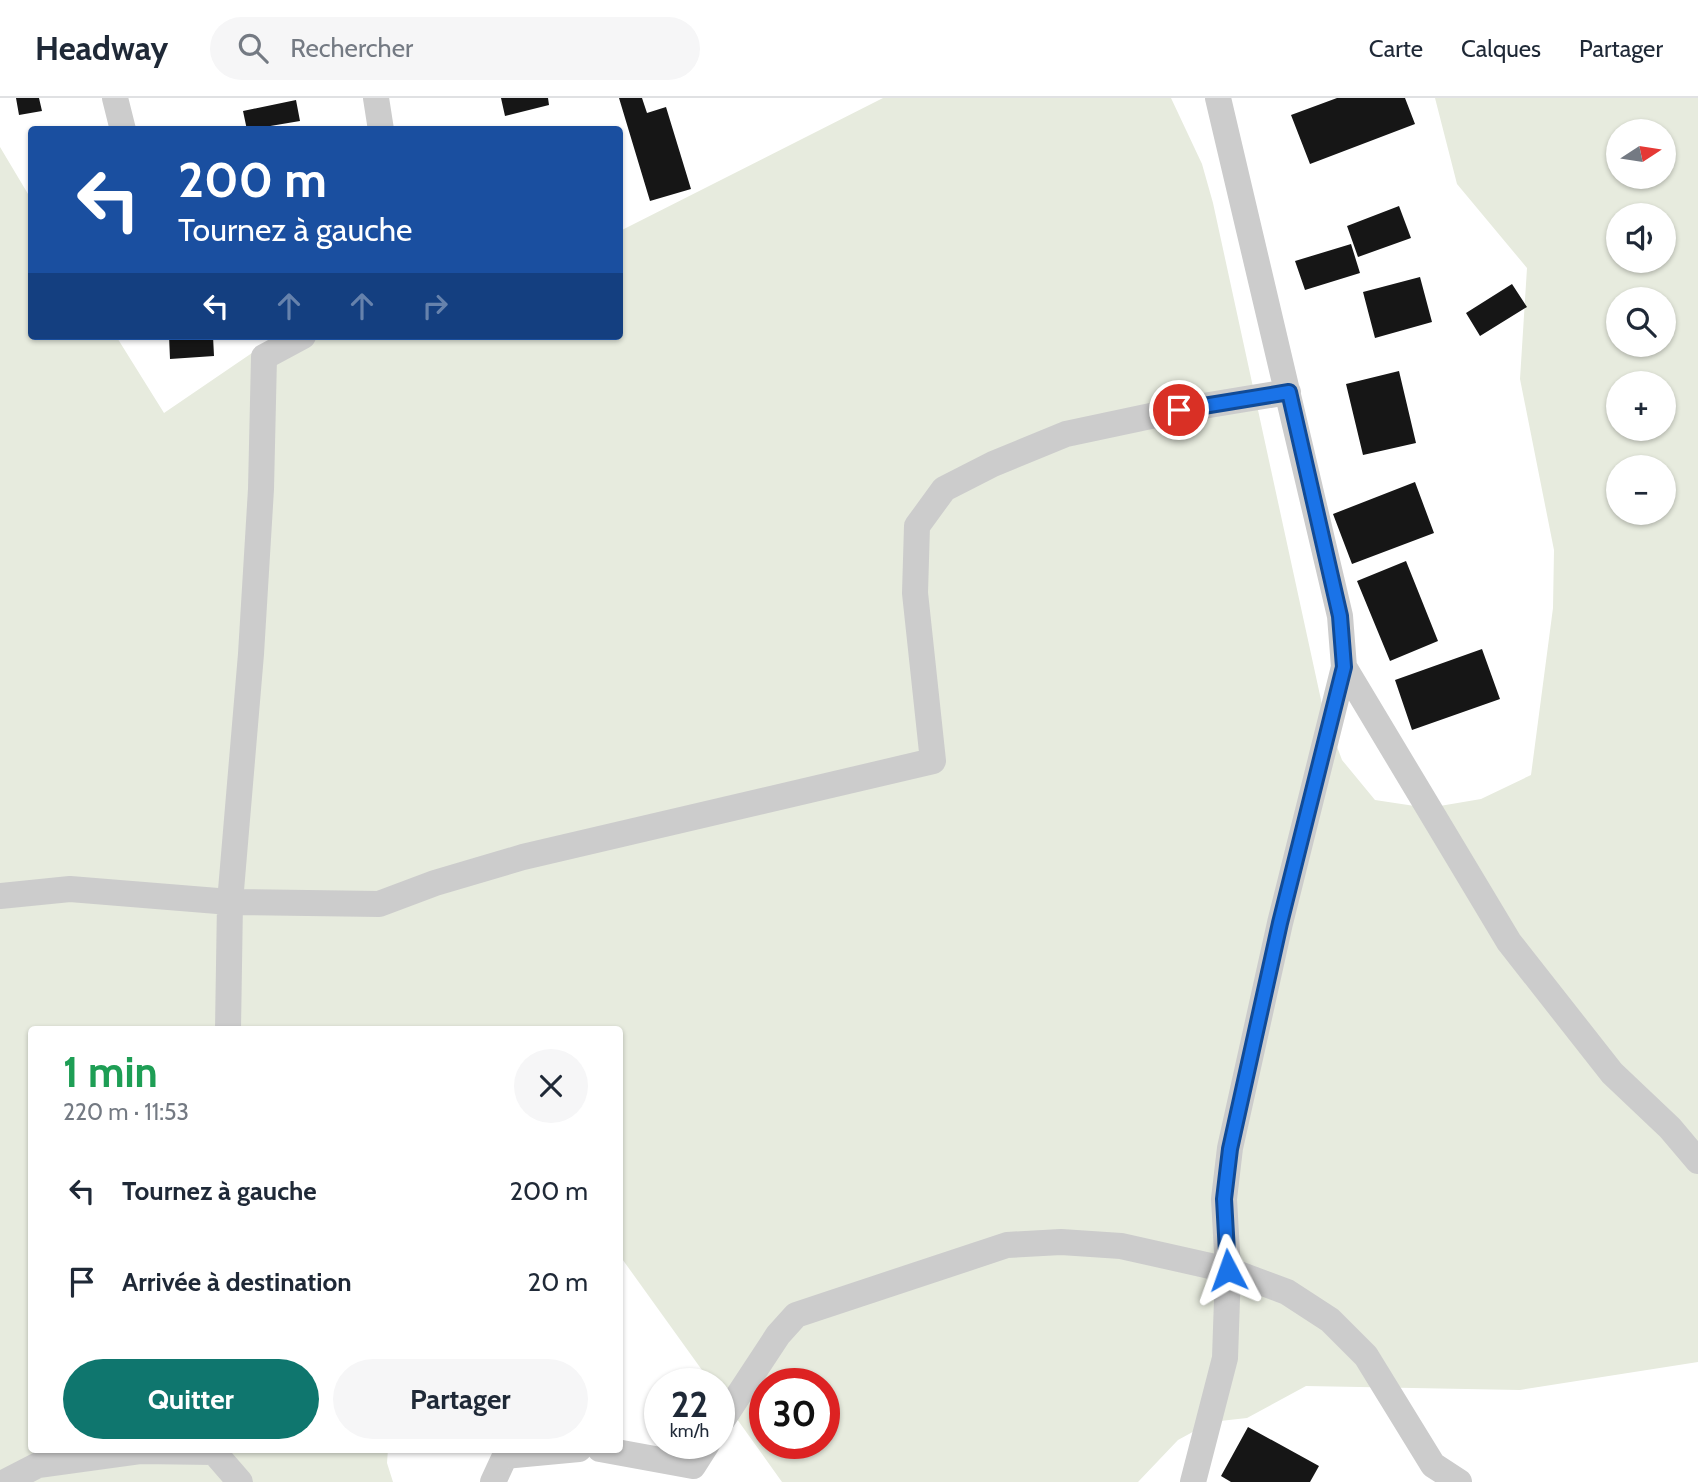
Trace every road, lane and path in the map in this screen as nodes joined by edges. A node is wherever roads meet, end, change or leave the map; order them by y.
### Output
1 (115, 98) edge
2 (376, 98) edge
3 (1218, 98) edge
4 (121, 126) edge
5 (380, 126) edge
6 (296, 340) edge
7 (1289, 392) junction
8 (1344, 667) junction
9 (0, 897) edge
10 (230, 902) junction
11 (228, 1026) edge
12 (1698, 1161) edge
13 (1228, 1270) junction
14 (735, 1401) edge
15 (125, 1453) edge
16 (215, 1453) edge
17 (537, 1453) edge
18 (622, 1453) edge
19 (644, 1457) edge
20 (655, 1459) edge
21 (697, 1459) edge
22 (5, 1482) edge
23 (240, 1482) edge
24 (493, 1482) edge
25 (1193, 1482) edge
26 (1459, 1482) edge

1 - 4 street
2 - 5 street
3 - 7 street
6 - 10 street
7 - 8 street
7 - 10 street
8 - 12 street
8 - 13 street
9 - 10 street
10 - 11 street
13 - 14 street
13 - 25 street
13 - 26 street
15 - 22 street
16 - 23 street
17 - 24 street
18 - 19 street
20 - 21 street

